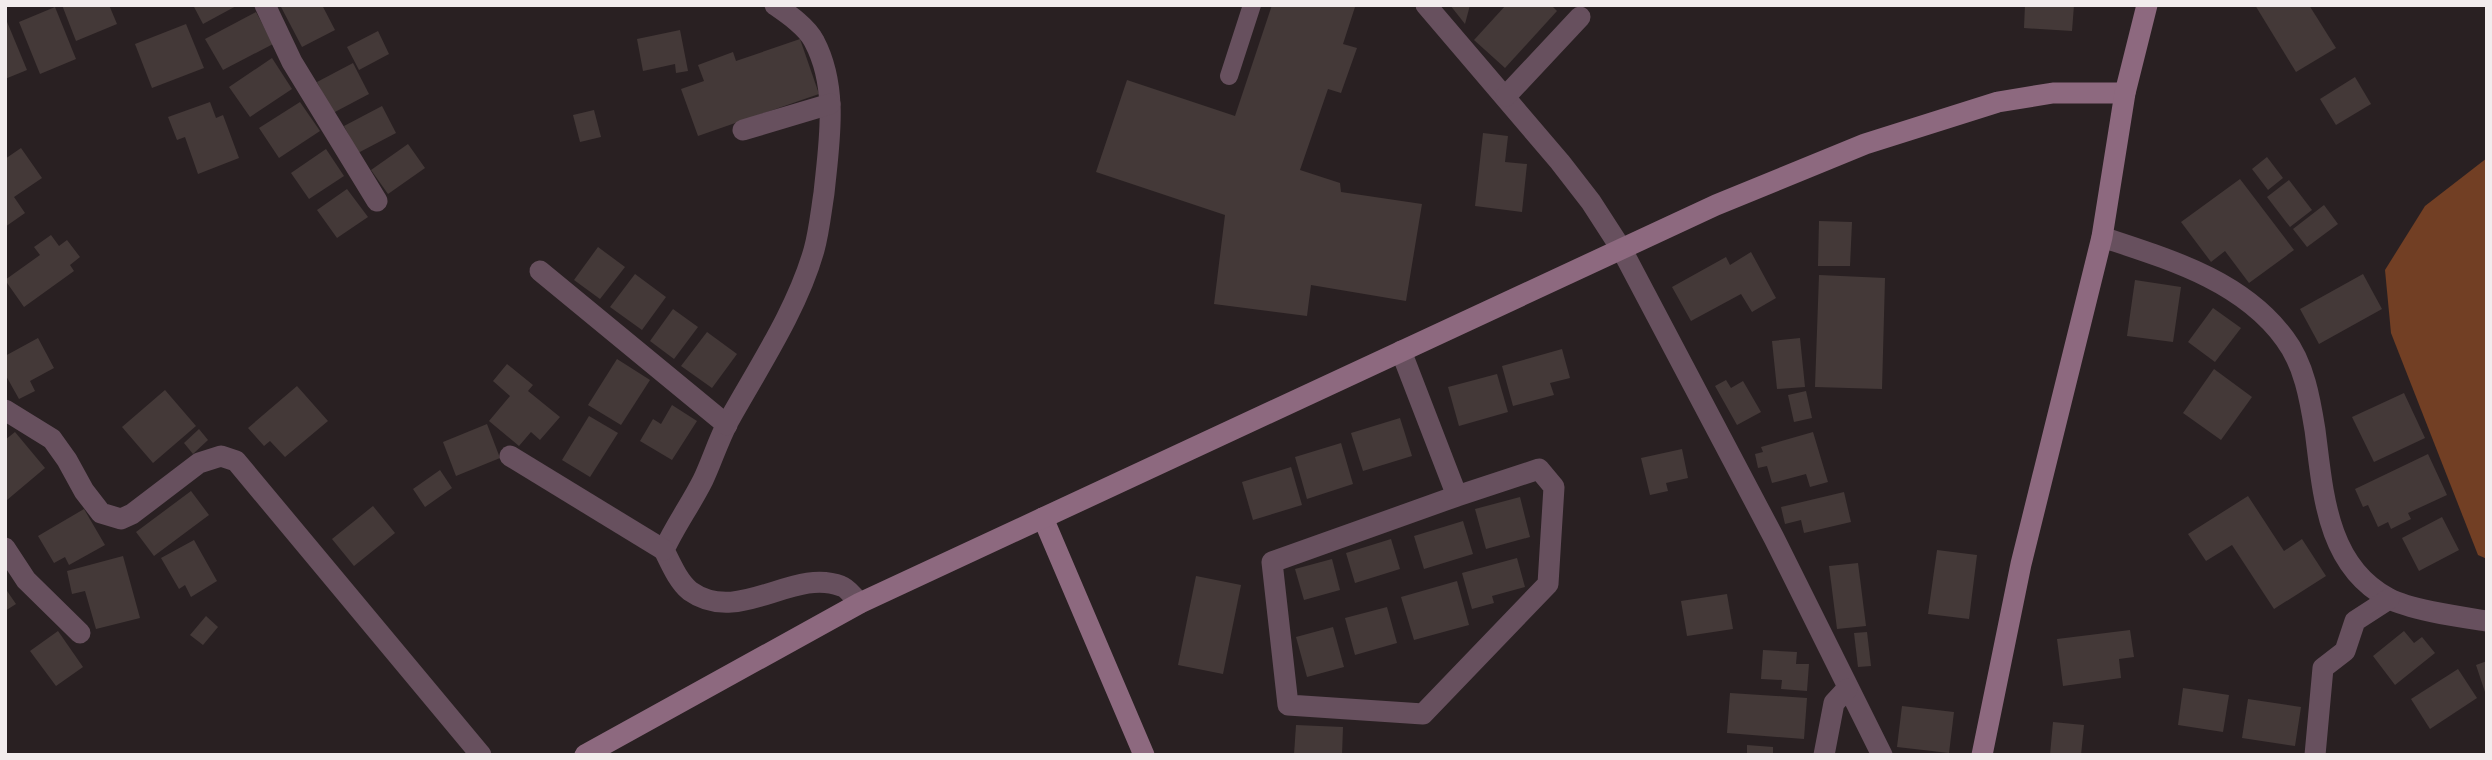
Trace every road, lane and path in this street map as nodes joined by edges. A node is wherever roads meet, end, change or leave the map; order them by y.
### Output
1 (265, 5) edge
2 (775, 5) edge
3 (1252, 5) edge
4 (1426, 5) edge
5 (2147, 5) edge
6 (1580, 17) dead end
7 (1229, 76) dead end
8 (2125, 93) junction
9 (1506, 96) junction
10 (830, 104) junction
11 (743, 130) dead end
12 (377, 201) dead end
13 (2102, 237) junction
14 (1622, 250) junction
15 (540, 271) dead end
16 (1401, 351) junction
17 (5, 410) edge
18 (727, 425) junction
19 (510, 456) dead end
20 (1457, 496) junction
21 (1043, 518) junction
22 (5, 548) edge
23 (664, 550) junction
24 (2389, 599) junction
25 (860, 603) junction
26 (2487, 621) edge
27 (80, 633) dead end
28 (1847, 689) junction
29 (481, 755) edge
30 (585, 755) edge
31 (1144, 755) edge
32 (1824, 755) edge
33 (1882, 755) edge
34 (1982, 755) edge
35 (2315, 755) edge

1 - 12 street
2 - 10 street
3 - 7 lane
4 - 9 street
5 - 8 street
6 - 9 street
8 - 13 street
8 - 14 street
9 - 14 street
10 - 11 street
10 - 18 street
13 - 24 street
13 - 34 street
14 - 16 street
14 - 28 street
15 - 18 street
16 - 20 street
16 - 21 street
17 - 29 street
18 - 23 street
19 - 23 street
20 - 20 street
21 - 25 street
21 - 31 street
22 - 27 street
23 - 25 street
24 - 26 street
24 - 35 street
25 - 30 street
28 - 32 street
28 - 33 street

